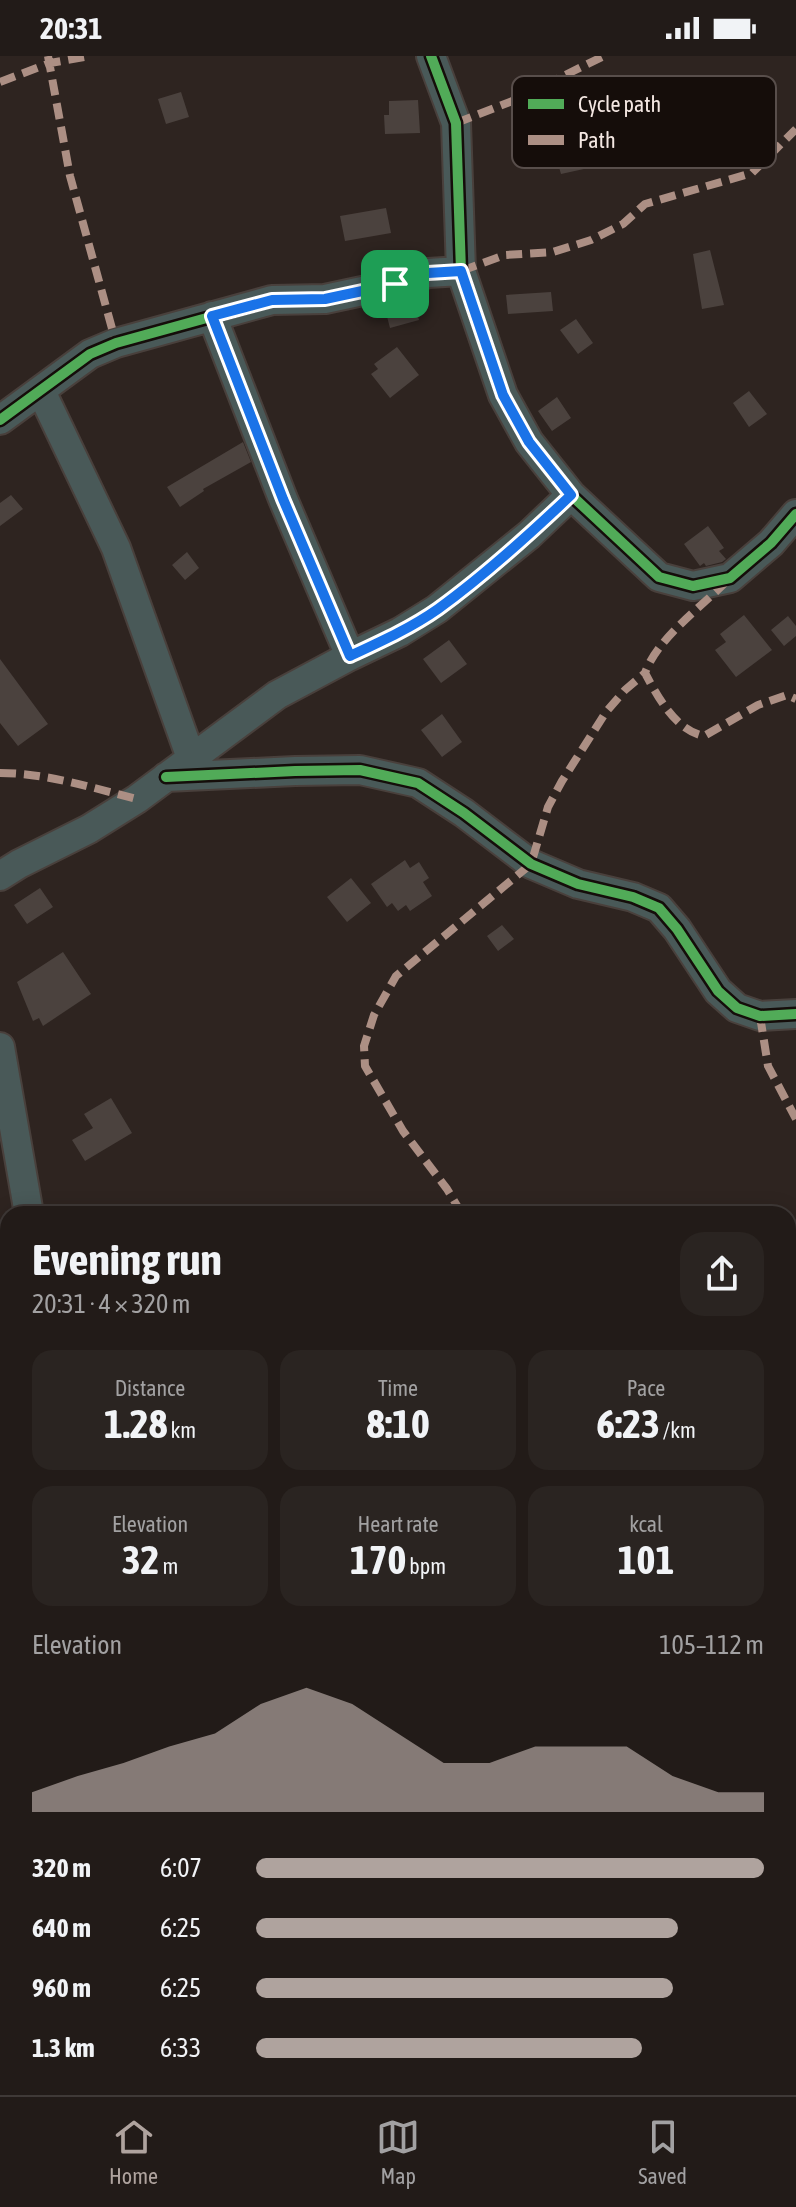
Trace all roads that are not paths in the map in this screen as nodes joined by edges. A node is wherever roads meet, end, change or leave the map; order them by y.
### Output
1 (431, 56) edge
2 (461, 271) junction
3 (212, 316) junction
4 (41, 391) junction
5 (0, 420) edge
6 (571, 495) junction
7 (796, 514) edge
8 (350, 656) junction
9 (191, 758) junction
10 (166, 777) junction
11 (0, 876) edge
12 (796, 1014) edge
13 (0, 1047) edge
14 (28, 1206) edge

1 - 2 street
2 - 3 street
2 - 6 street
3 - 4 street
3 - 8 street
4 - 5 street
4 - 9 street
6 - 7 street
6 - 8 street
8 - 9 street
9 - 10 street
10 - 11 street
10 - 12 street
13 - 14 street

